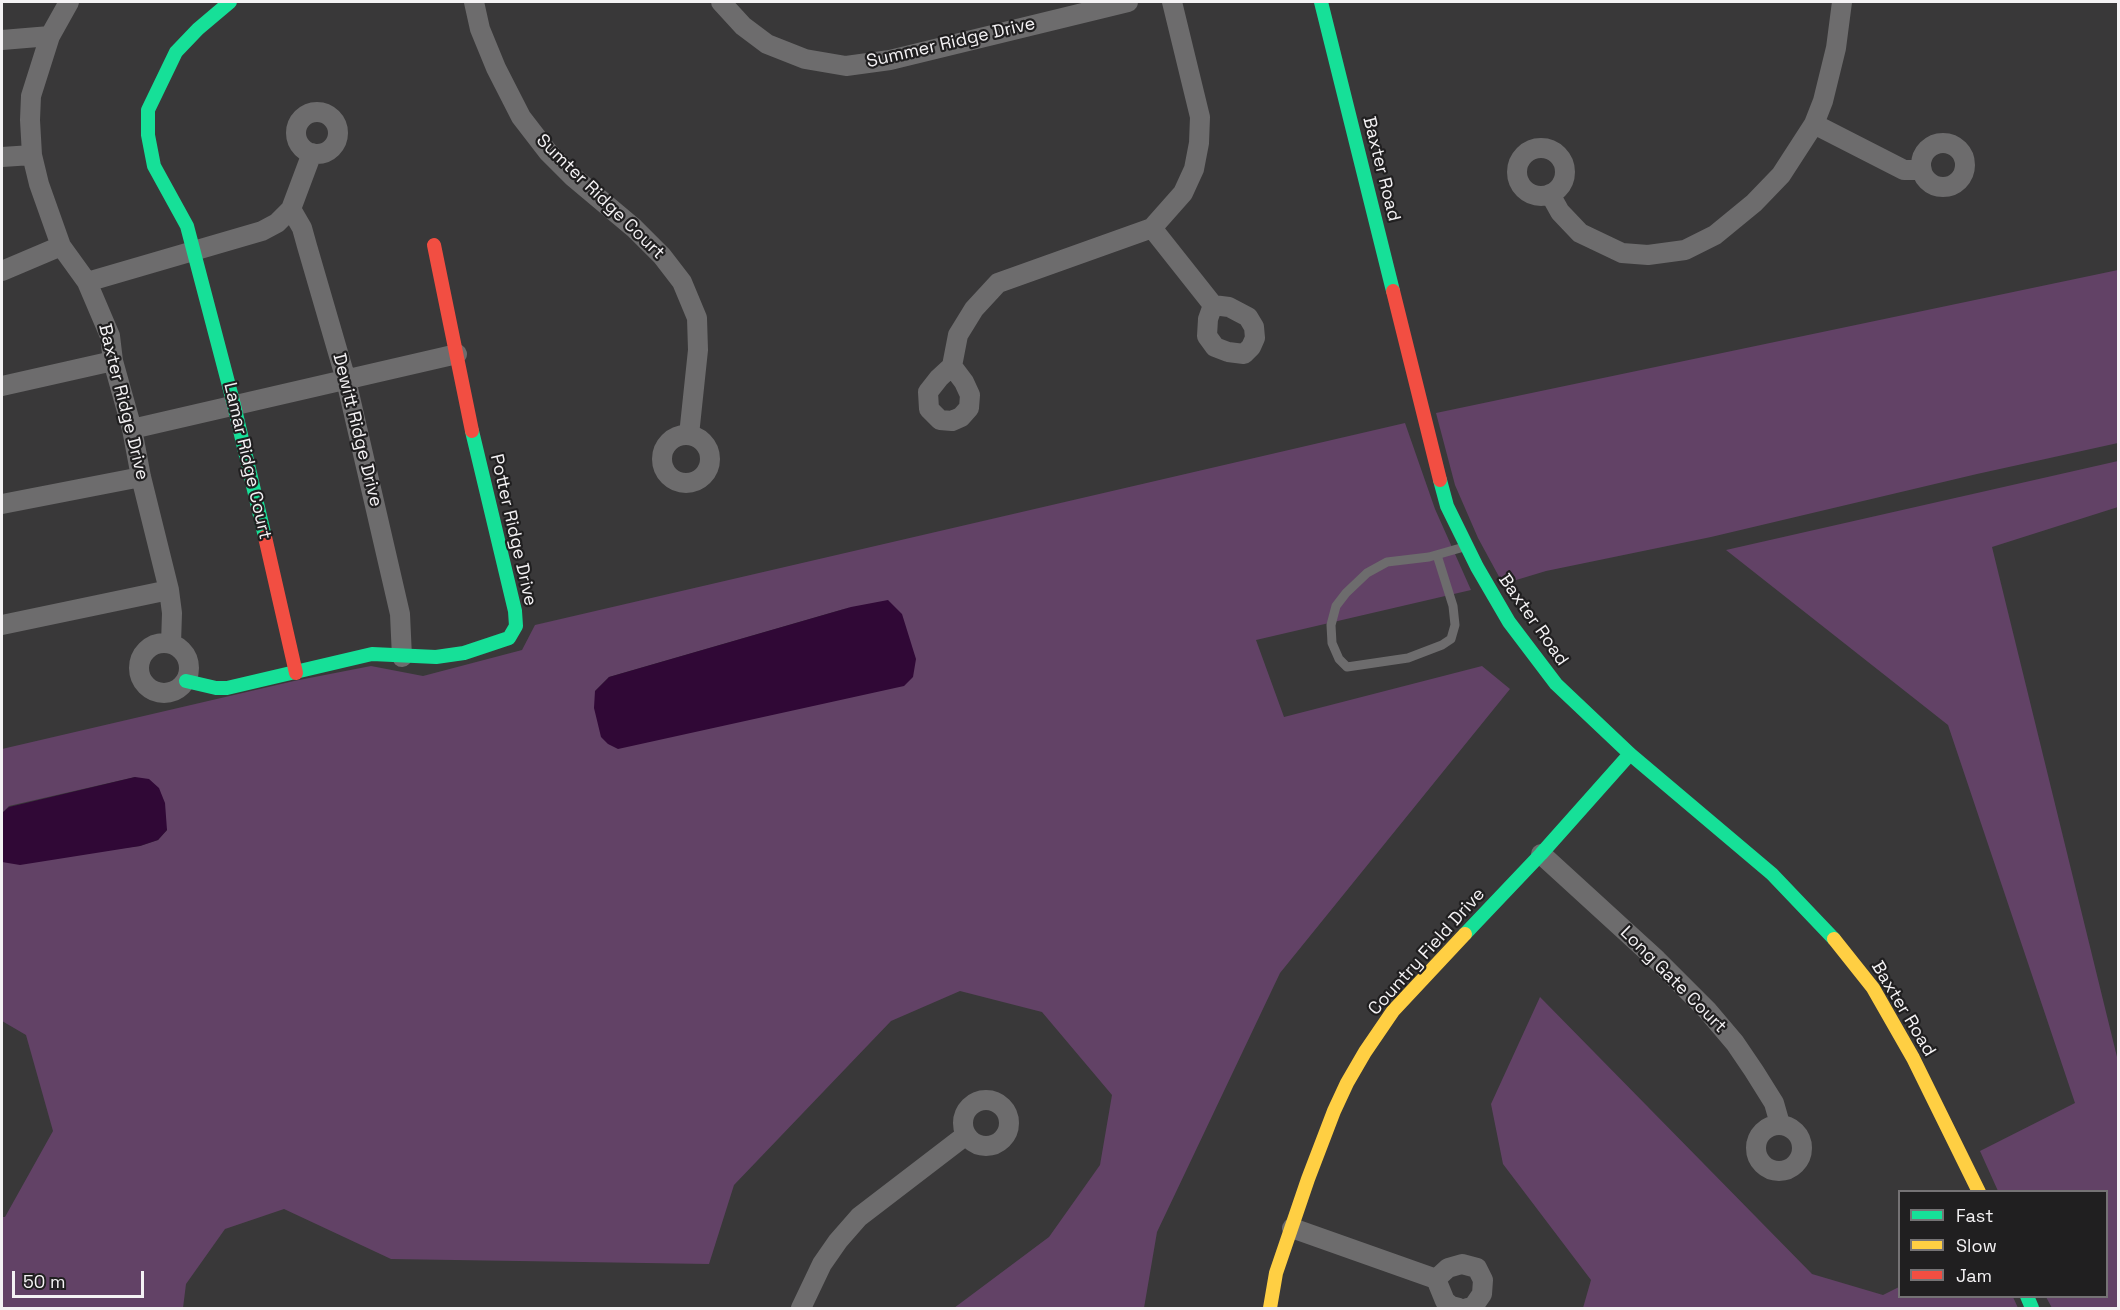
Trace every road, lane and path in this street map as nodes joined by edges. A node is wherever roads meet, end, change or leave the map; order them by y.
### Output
1 (69, 2) edge
2 (230, 2) edge
3 (474, 2) edge
4 (721, 2) edge
5 (1128, 2) edge
6 (1172, 2) edge
7 (1321, 2) edge
8 (1842, 2) edge
9 (50, 36) junction
10 (2, 40) edge
11 (1814, 124) junction
12 (312, 153) dead end
13 (32, 155) junction
14 (2, 157) edge
15 (1922, 170) dead end
16 (1550, 194) dead end
17 (291, 209) junction
18 (1152, 228) junction
19 (434, 245) dead end
20 (61, 246) junction
21 (194, 250) junction
22 (2, 271) edge
23 (87, 282) junction
24 (1213, 305) dead end
25 (457, 354) junction
26 (113, 361) junction
27 (952, 366) dead end
28 (346, 380) junction
29 (2, 386) edge
30 (234, 405) junction
31 (132, 429) junction
32 (689, 435) dead end
33 (141, 477) junction
34 (2, 504) edge
35 (1466, 547) junction
36 (1437, 555) junction
37 (169, 590) junction
38 (2, 625) edge
39 (171, 644) junction
40 (402, 657) junction
41 (296, 673) junction
42 (186, 681) junction
43 (1630, 754) junction
44 (1541, 854) junction
45 (1780, 1124) dead end
46 (966, 1135) dead end
47 (1979, 1190) edge
48 (1292, 1228) junction
49 (1436, 1280) junction
50 (801, 1308) edge
51 (1270, 1308) edge
52 (1458, 1308) edge
53 (1467, 1308) edge

1 - 9 street, Baxter Ridge Drive
2 - 21 street, Lamar Ridge Court
3 - 32 street, Sumter Ridge Court
4 - 5 street, Summer Ridge Drive
6 - 18 street
7 - 35 street, Baxter Road
8 - 11 street
9 - 10 street
9 - 13 street, Baxter Ridge Drive
11 - 15 street
11 - 16 street
12 - 17 street
13 - 14 street
13 - 20 street, Baxter Ridge Drive
17 - 21 street
17 - 28 street, Dewitt Ridge Drive
18 - 24 street
18 - 27 street
19 - 25 street, Potter Ridge Drive
20 - 22 street
20 - 23 street, Baxter Ridge Drive
21 - 23 street
21 - 30 street, Lamar Ridge Court
23 - 26 street, Baxter Ridge Drive
25 - 28 street
25 - 40 street, Potter Ridge Drive
26 - 29 street
26 - 31 street, Baxter Ridge Drive
28 - 30 street
28 - 40 street, Dewitt Ridge Drive
30 - 31 street
30 - 41 street, Lamar Ridge Court
31 - 33 street, Baxter Ridge Drive
33 - 34 street
33 - 37 street, Baxter Ridge Drive
35 - 36 lane
35 - 43 street, Baxter Road
36 - 36 lane
37 - 38 street
37 - 39 street, Baxter Ridge Drive
39 - 42 street
39 - 42 street
40 - 41 street, Potter Ridge Drive
41 - 42 street, Potter Ridge Drive
43 - 44 street, Country Field Drive
43 - 47 street, Baxter Road
44 - 45 street, Long Gate Court
44 - 48 street, Country Field Drive
46 - 50 street
48 - 49 street
48 - 51 street, Country Field Drive
49 - 52 street
49 - 53 street

